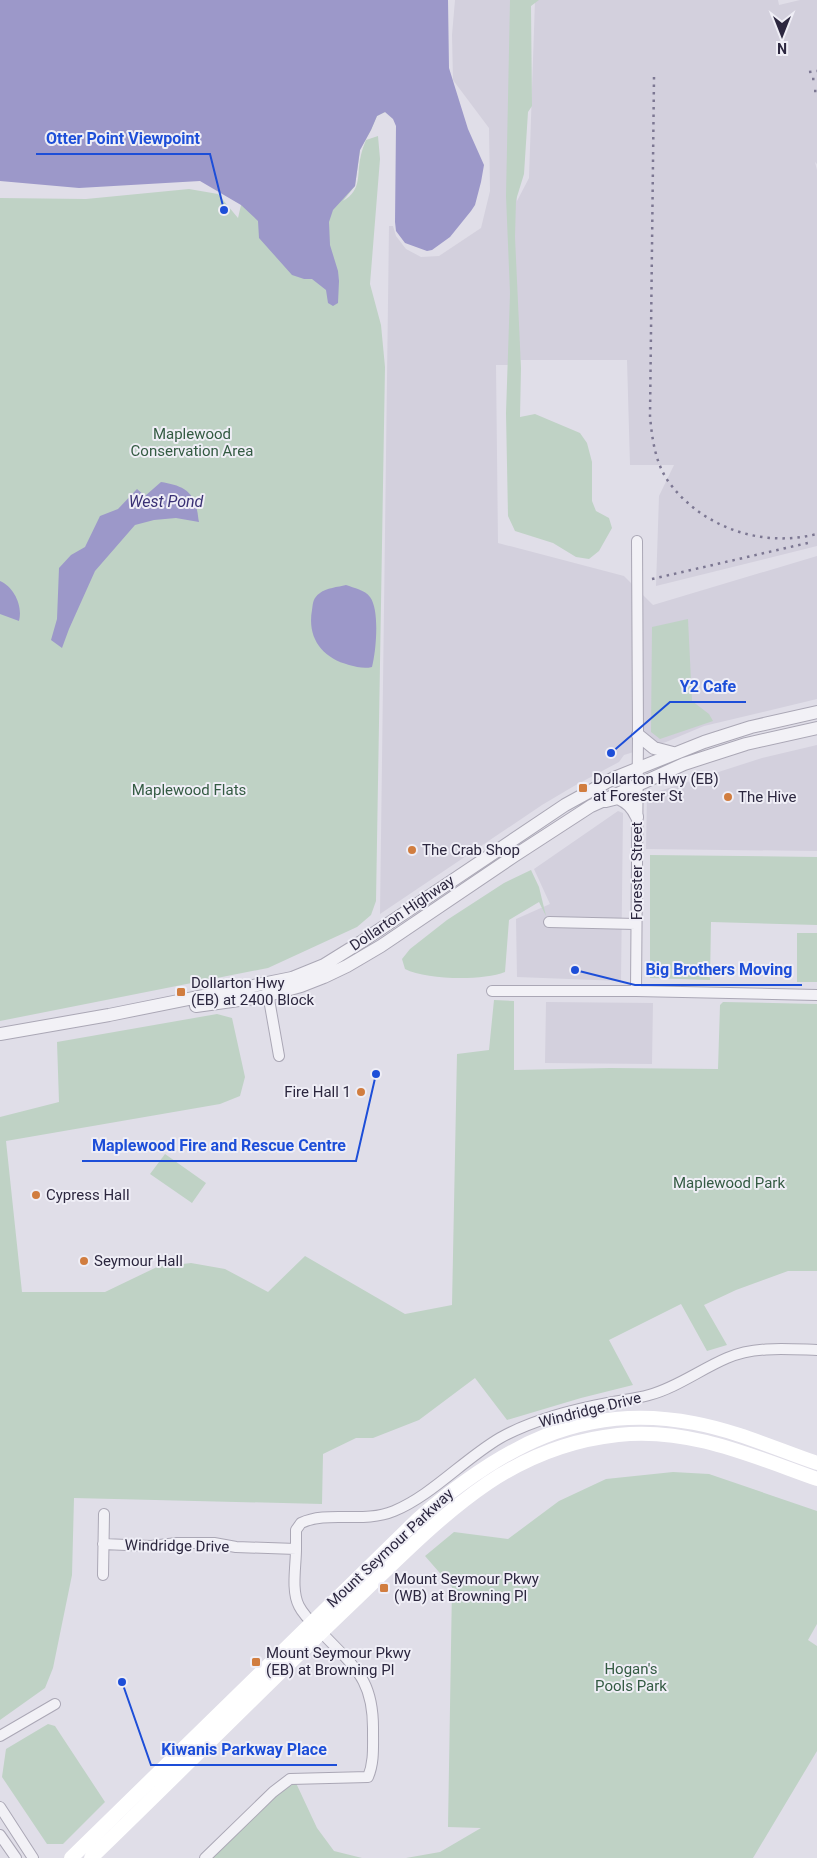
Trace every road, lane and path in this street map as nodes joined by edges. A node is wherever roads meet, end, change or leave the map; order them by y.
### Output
1 (637, 541) dead end
2 (817, 712) edge
3 (817, 728) edge
4 (638, 735) junction
5 (673, 754) junction
6 (638, 769) junction
7 (637, 784) junction
8 (599, 802) junction
9 (637, 817) junction
10 (549, 922) dead end
11 (636, 924) junction
12 (267, 990) junction
13 (492, 990) dead end
14 (636, 991) junction
15 (817, 995) edge
16 (0, 1034) edge
17 (279, 1056) dead end
18 (817, 1350) edge
19 (817, 1463) edge
20 (817, 1479) edge
21 (104, 1514) dead end
22 (103, 1544) junction
23 (296, 1549) junction
24 (103, 1575) dead end
25 (316, 1628) junction
26 (55, 1704) dead end
27 (0, 1736) edge
28 (0, 1807) edge
29 (131, 1820) junction
30 (0, 1835) edge
31 (16, 1858) edge
32 (34, 1858) edge
33 (71, 1858) edge
34 (90, 1858) edge
35 (105, 1858) edge
36 (205, 1858) edge

1 - 4 street, Forester Street
2 - 5 street, Dollarton Highway
3 - 7 street, Dollarton Highway
4 - 5 street
4 - 6 street, Forester Street
5 - 6 street, Dollarton Highway
6 - 7 street, Forester Street
6 - 12 street, Dollarton Highway
7 - 8 street, Dollarton Highway
7 - 9 street, Forester Street
8 - 9 street
8 - 12 street, Dollarton Highway
9 - 11 street, Forester Street
10 - 11 street
11 - 14 street, Forester Street
12 - 16 street, Dollarton Highway
12 - 17 street
13 - 14 street
14 - 15 street
18 - 23 street, Windridge Drive
19 - 25 main road, Mount Seymour Parkway
20 - 25 main road, Mount Seymour Parkway
21 - 22 street
22 - 23 street, Windridge Drive
22 - 24 street
23 - 25 street
25 - 29 main road, Mount Seymour Parkway
25 - 33 main road, Mount Seymour Parkway
25 - 36 street
26 - 27 street
28 - 32 street
29 - 34 main road, Mount Seymour Parkway
29 - 35 main road
30 - 31 street

